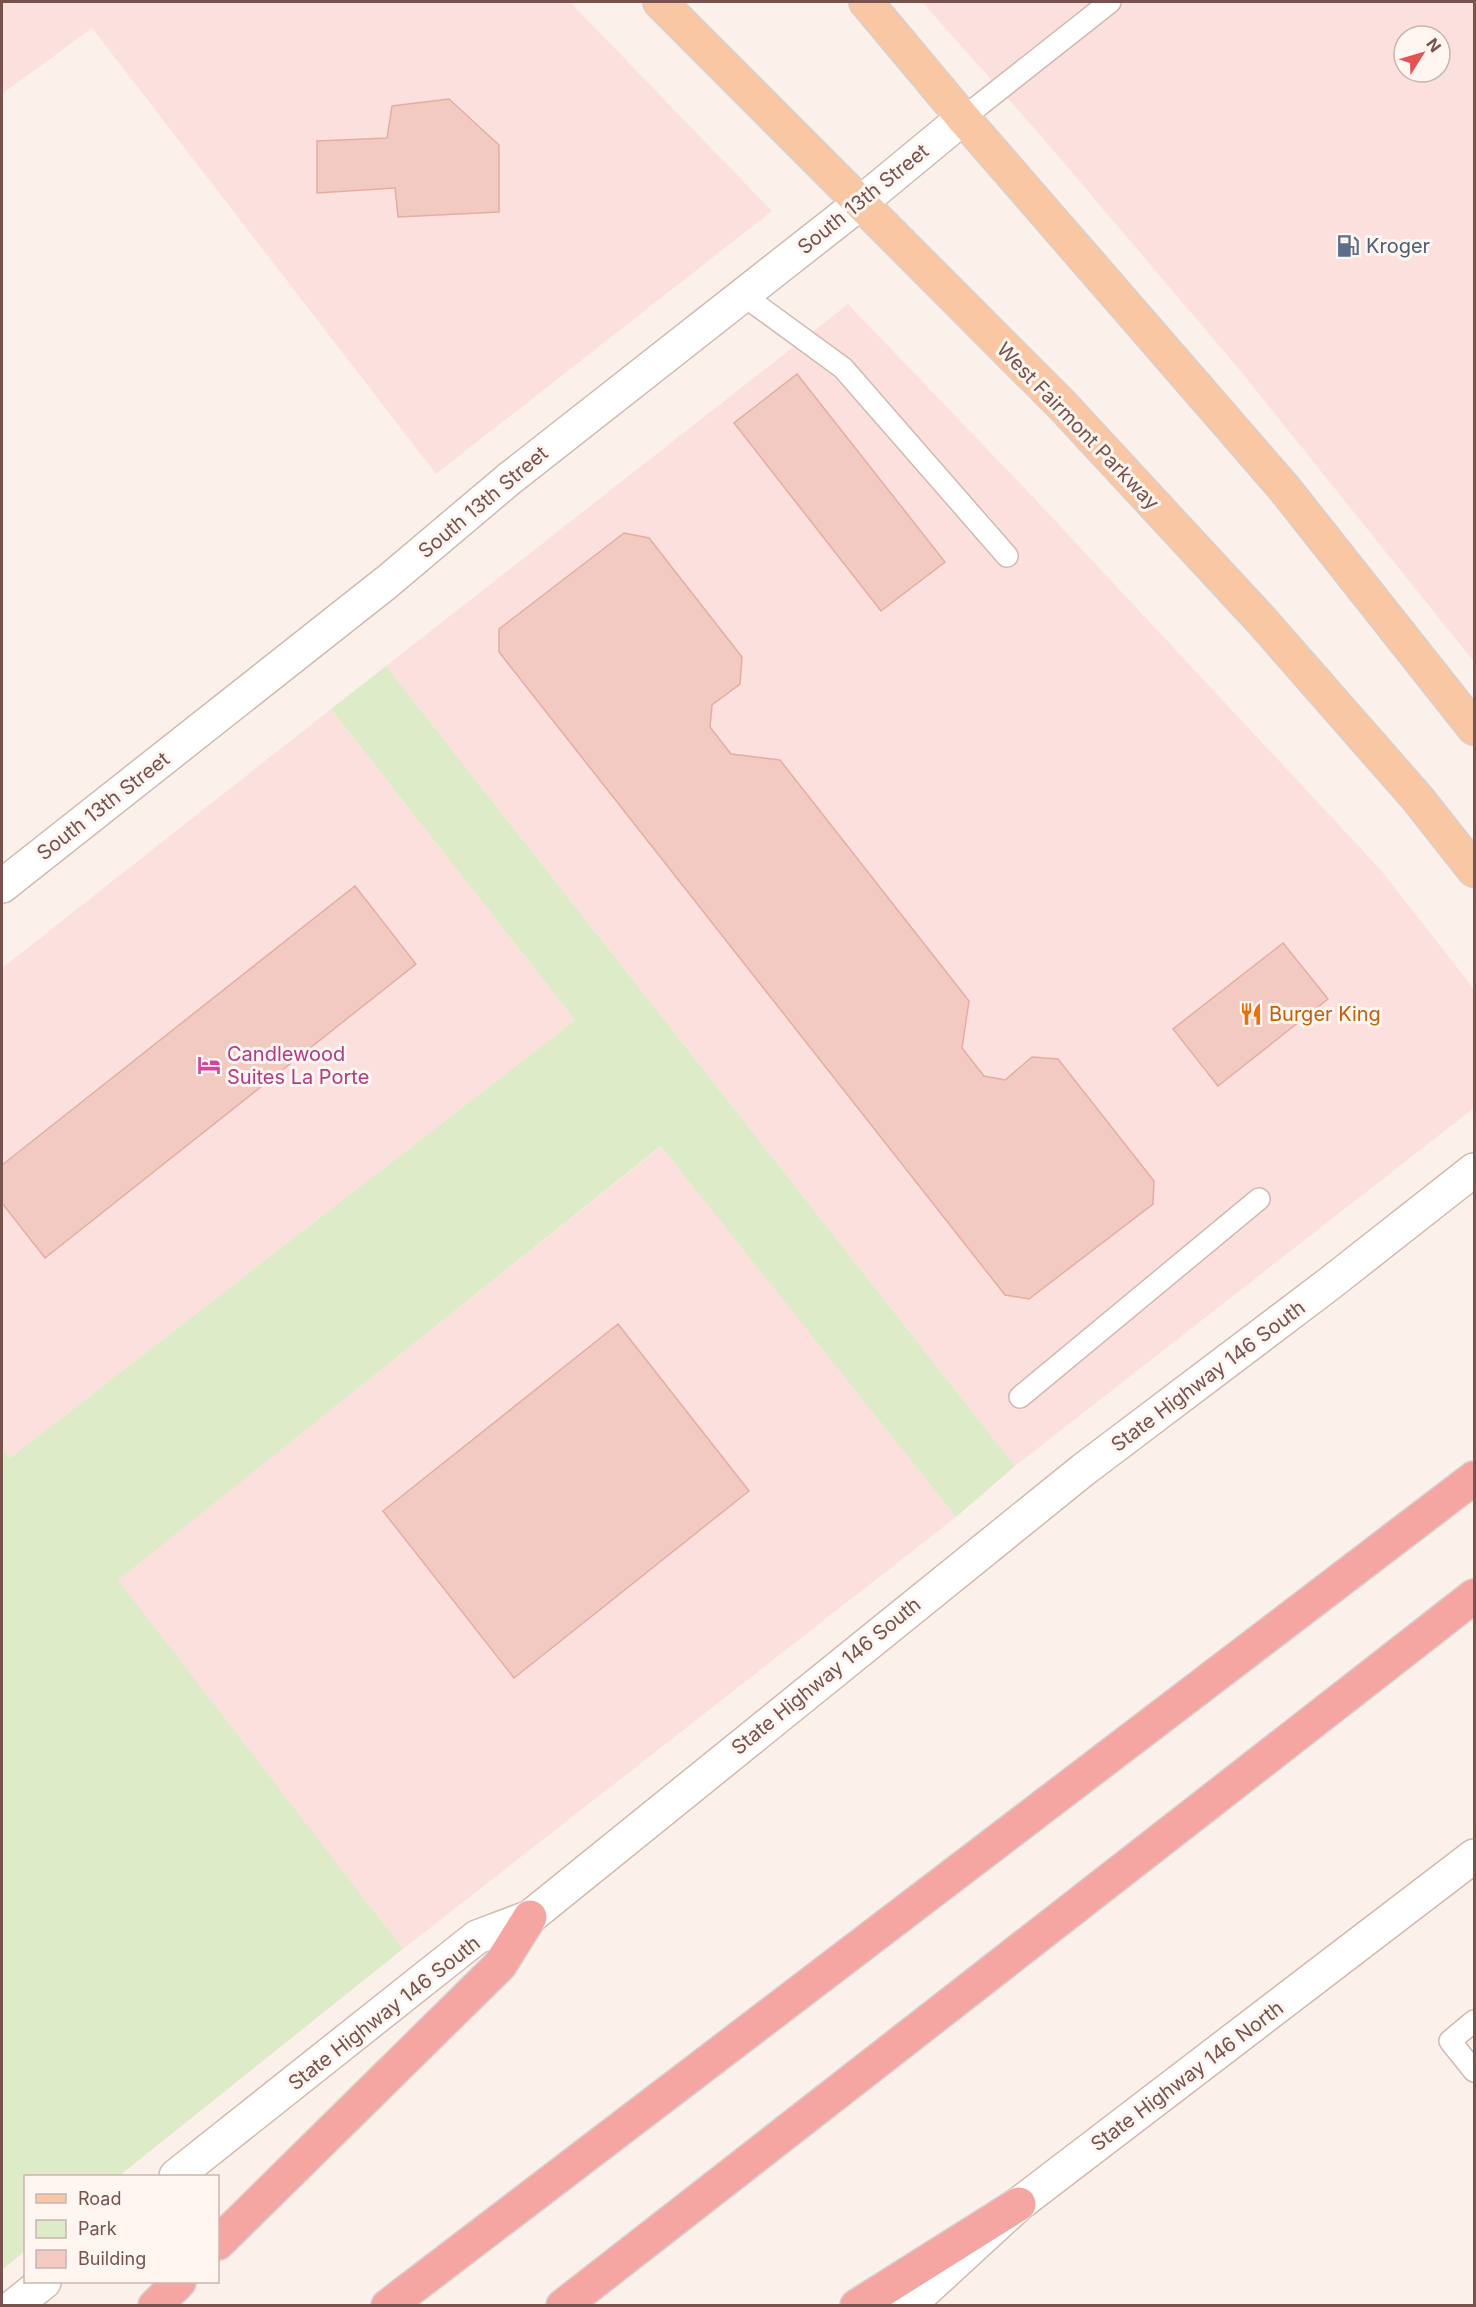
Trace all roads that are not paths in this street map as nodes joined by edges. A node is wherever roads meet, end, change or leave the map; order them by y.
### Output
1 (660, 2) edge
2 (866, 2) edge
3 (1110, 2) edge
4 (963, 118) junction
5 (859, 204) junction
6 (743, 295) junction
7 (1007, 556) dead end
8 (1474, 728) edge
9 (1474, 870) edge
10 (2, 886) edge
11 (1474, 1170) edge
12 (1259, 1199) dead end
13 (1020, 1397) dead end
14 (1474, 1478) edge
15 (1474, 1596) edge
16 (1474, 1856) edge
17 (530, 1917) junction
18 (1474, 2021) edge
19 (1474, 2071) edge
20 (177, 2175) edge
21 (1019, 2204) junction
22 (219, 2242) edge
23 (43, 2283) edge
24 (178, 2283) edge
25 (14, 2306) edge
26 (154, 2306) edge
27 (388, 2306) edge
28 (562, 2306) edge
29 (857, 2306) edge
30 (908, 2306) edge

1 - 5 main road, West Fairmont Parkway
2 - 4 main road
3 - 4 lane
4 - 5 main road, South 13th Street
4 - 8 main road
5 - 6 main road, South 13th Street
5 - 9 main road, West Fairmont Parkway
6 - 7 lane
6 - 10 main road, South 13th Street
11 - 17 main road, State Highway 146 South
12 - 13 lane
14 - 27 highway
15 - 28 highway
16 - 21 main road, State Highway 146 North
17 - 20 main road, State Highway 146 South
17 - 22 highway
18 - 19 lane
21 - 29 highway
21 - 30 main road, State Highway 146 North
23 - 25 main road
24 - 26 highway

